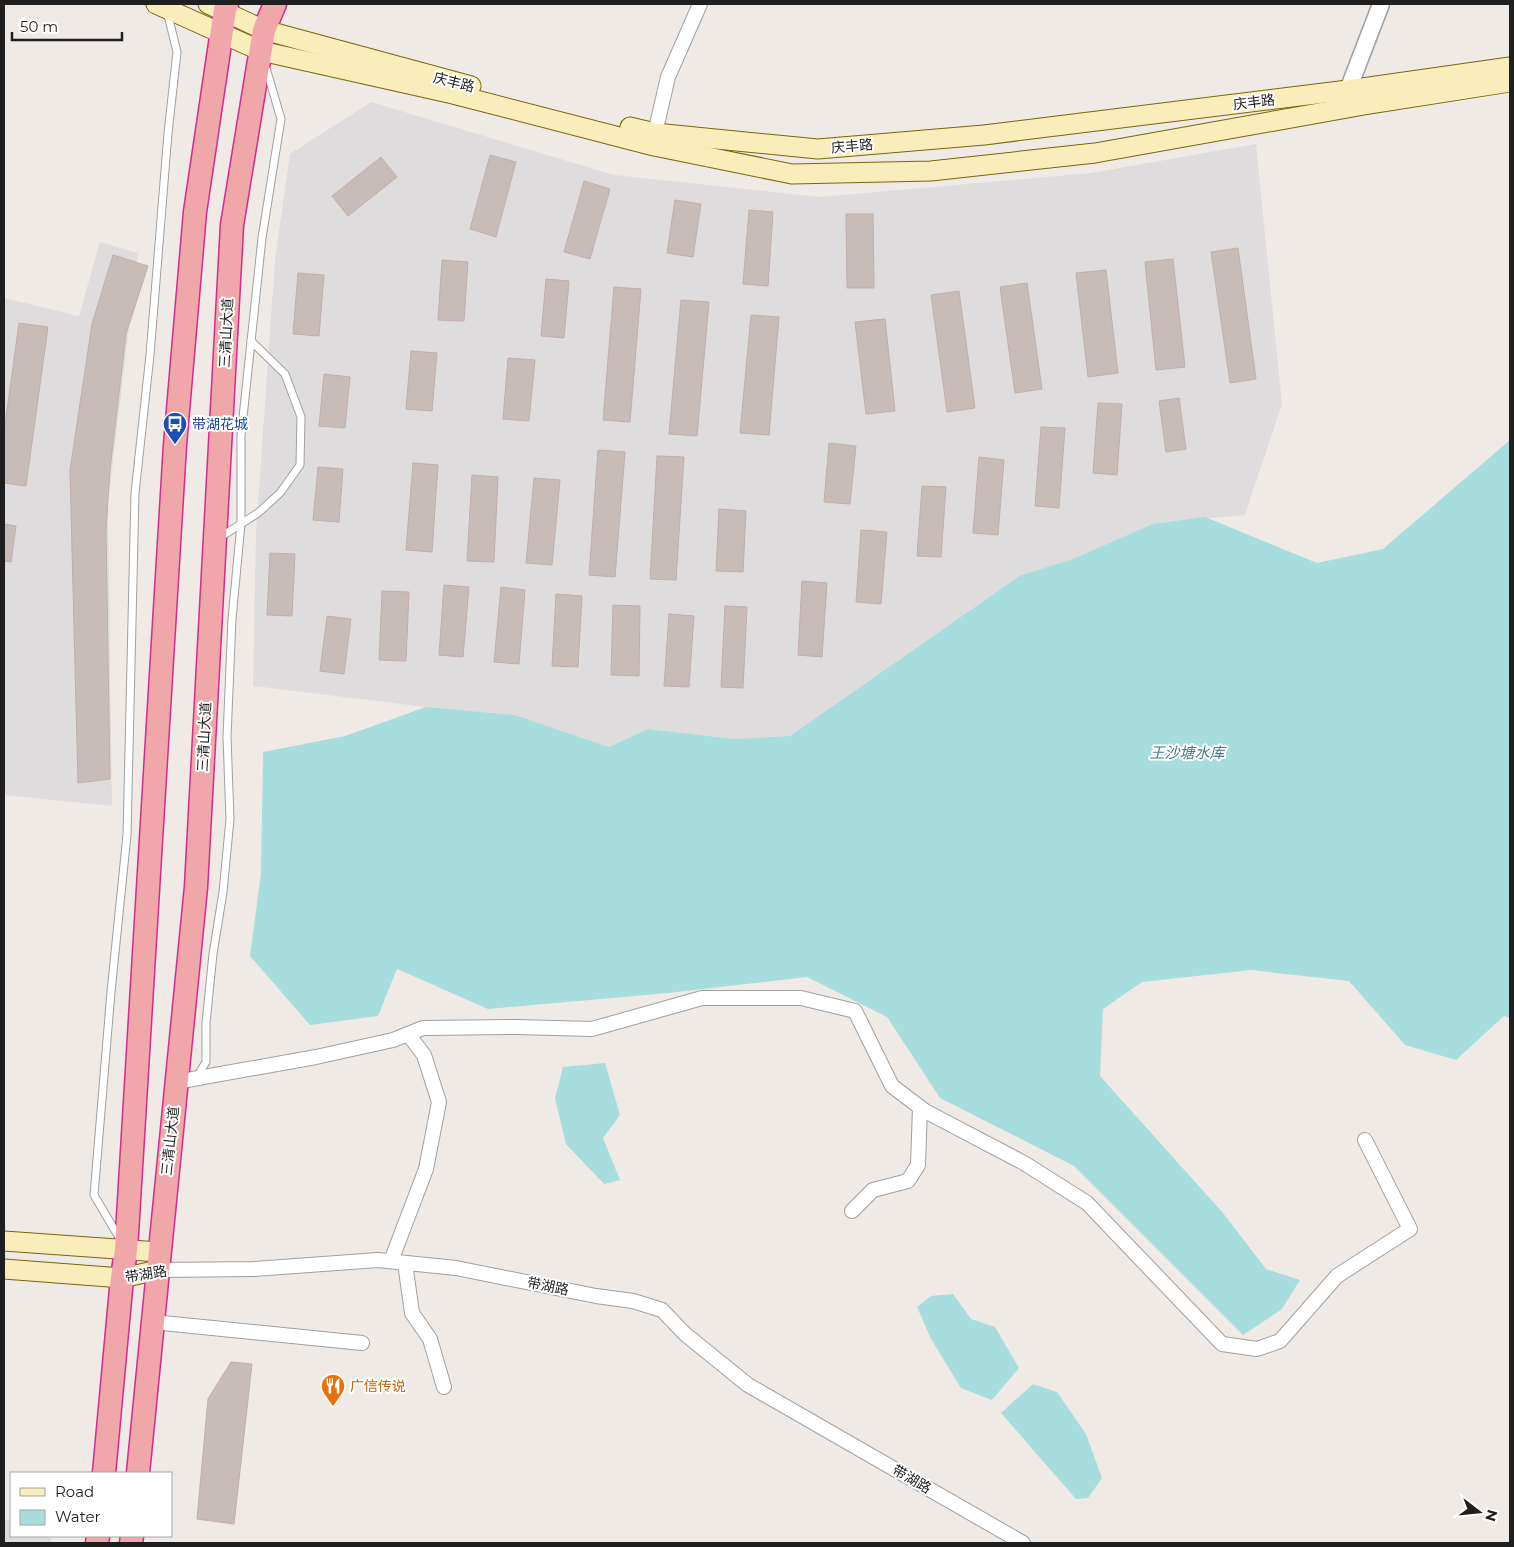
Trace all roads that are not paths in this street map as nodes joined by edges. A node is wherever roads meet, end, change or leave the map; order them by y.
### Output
1 (275, 4) edge
2 (700, 4) edge
3 (1382, 4) edge
4 (163, 5) edge
5 (221, 5) edge
6 (221, 33) junction
7 (263, 41) junction
8 (1510, 67) edge
9 (1510, 82) edge
10 (1348, 90) junction
11 (655, 133) junction
12 (251, 341) junction
13 (241, 524) junction
14 (215, 541) junction
15 (408, 1034) junction
16 (186, 1080) junction
17 (920, 1107) junction
18 (1365, 1140) dead end
19 (852, 1211) dead end
20 (4, 1241) edge
21 (126, 1250) junction
22 (159, 1261) junction
23 (398, 1262) junction
24 (4, 1269) edge
25 (122, 1278) junction
26 (153, 1322) junction
27 (362, 1343) dead end
28 (444, 1388) dead end
29 (104, 1472) edge
30 (138, 1472) edge
31 (1023, 1543) edge

1 - 7 highway, 三清山大道
2 - 11 street
3 - 10 street
4 - 6 main road
4 - 21 lane
5 - 6 highway
5 - 7 main road, 庆丰路
6 - 7 main road
6 - 21 highway
7 - 9 main road
7 - 11 main road, 庆丰路
7 - 12 lane
7 - 14 highway, 三清山大道
8 - 10 main road, 庆丰路
10 - 11 main road, 庆丰路
12 - 13 lane
12 - 13 lane
13 - 14 lane
13 - 16 lane
14 - 16 highway, 三清山大道
15 - 16 street
15 - 17 street
15 - 23 street
16 - 22 highway, 三清山大道
17 - 18 street
17 - 19 street
20 - 21 main road, 带湖路
21 - 22 main road, 带湖路
21 - 25 highway
22 - 23 street, 带湖路
22 - 25 main road, 带湖路
22 - 26 highway, 三清山大道
23 - 28 street
23 - 31 street, 带湖路
24 - 25 main road, 带湖路
25 - 29 highway
26 - 27 street
26 - 30 highway, 三清山大道

